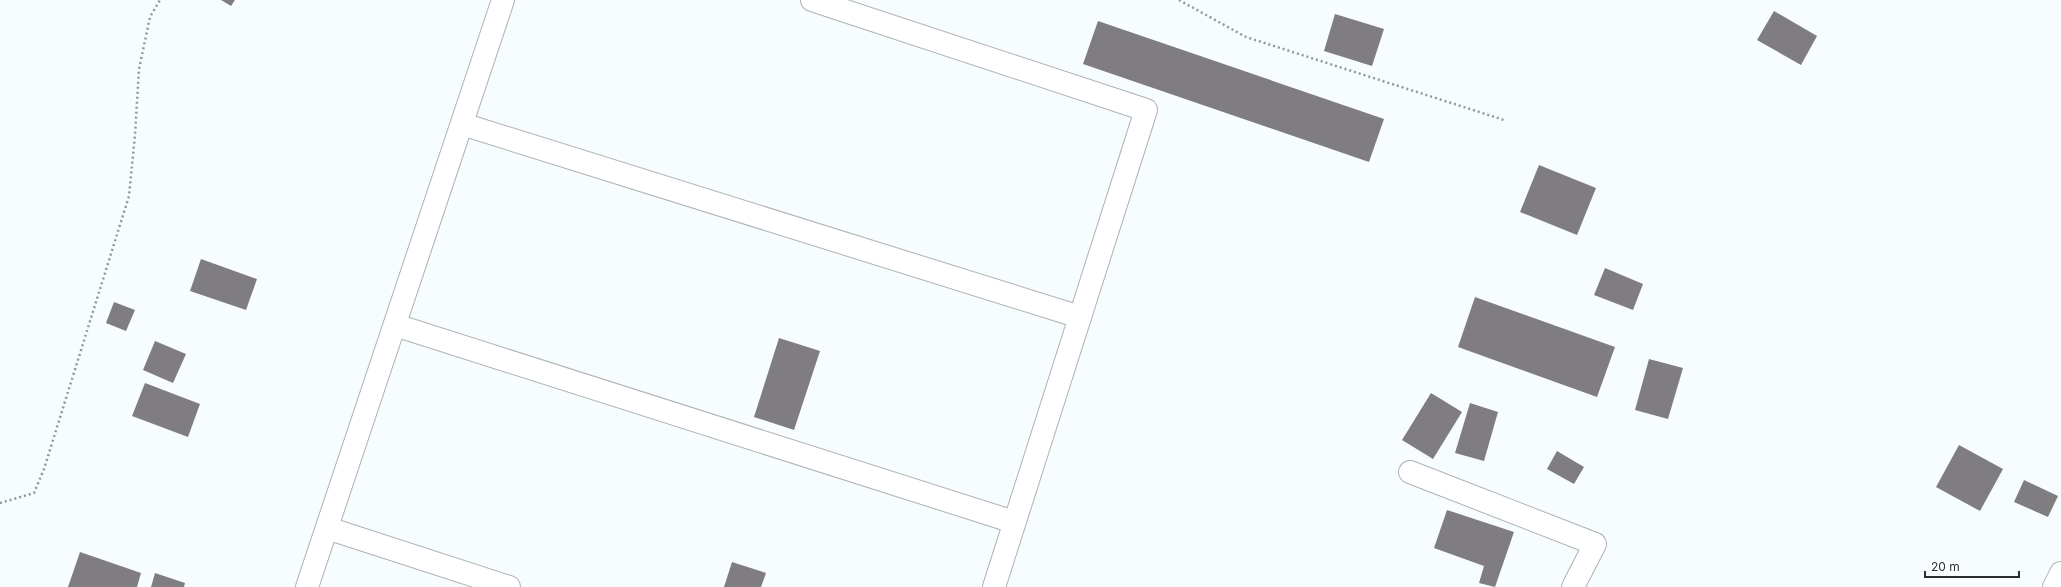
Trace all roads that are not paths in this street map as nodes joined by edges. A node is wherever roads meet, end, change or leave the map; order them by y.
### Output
1 (503, 0) edge
2 (812, 0) edge
3 (462, 124) junction
4 (1080, 317) junction
5 (395, 325) junction
6 (1410, 472) dead end
7 (1014, 522) junction
8 (327, 528) junction
9 (2061, 573) edge
10 (307, 587) edge
11 (509, 587) edge
12 (994, 587) edge
13 (1573, 587) edge
14 (2054, 587) edge

1 - 3 street
2 - 4 street
3 - 4 street
3 - 5 street
4 - 7 street
5 - 7 street
5 - 8 street
6 - 13 street
7 - 12 street
8 - 10 street
8 - 11 street
9 - 14 street

